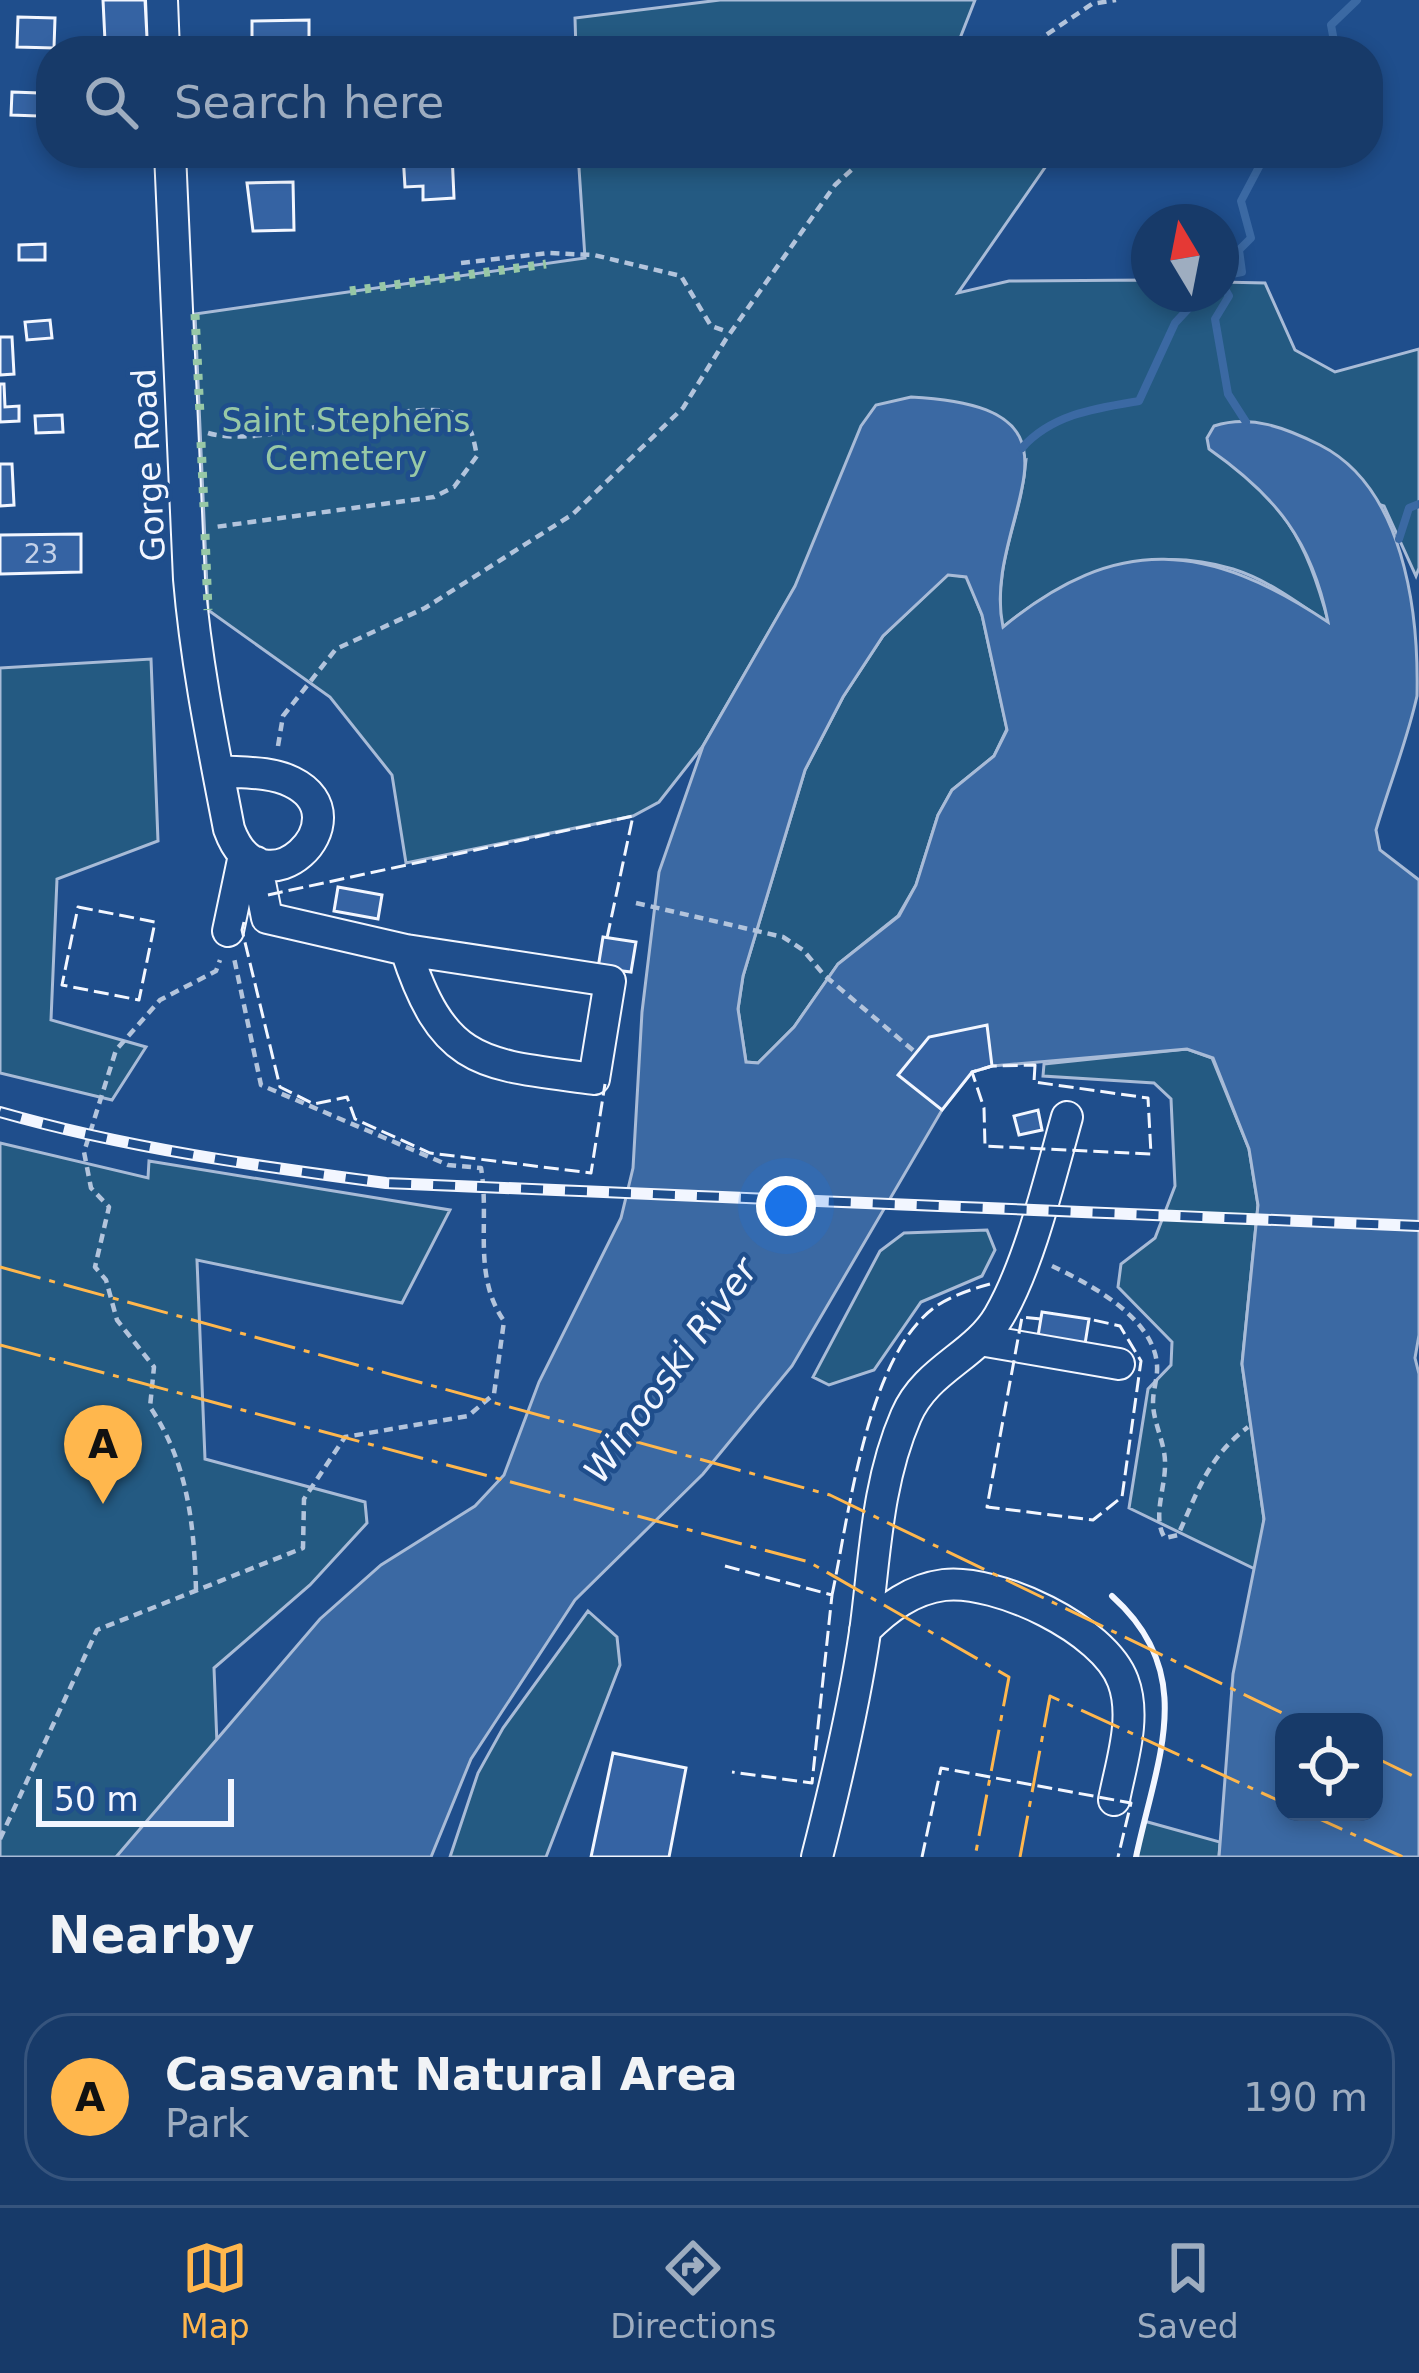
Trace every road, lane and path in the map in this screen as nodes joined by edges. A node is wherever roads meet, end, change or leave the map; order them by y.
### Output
1 (162, 0) edge
2 (1116, 0) edge
3 (163, 36) edge
4 (1044, 36) edge
5 (171, 168) edge
6 (854, 168) edge
7 (461, 263) dead end
8 (730, 333) junction
9 (182, 411) junction
10 (186, 510) junction
11 (218, 771) junction
12 (273, 776) junction
13 (250, 859) junction
14 (636, 903) dead end
15 (228, 931) junction
16 (406, 950) junction
17 (915, 1052) dead end
18 (1067, 1117) dead end
19 (1026, 1254) junction
20 (980, 1340) junction
21 (1119, 1364) dead end
22 (1248, 1427) dead end
23 (196, 1591) junction
24 (865, 1630) junction
25 (1114, 1800) dead end
26 (0, 1840) edge
27 (817, 1857) edge

1 - 3 street
2 - 4 path
5 - 9 street, Gorge Road
6 - 8 path
7 - 8 path
8 - 12 path
9 - 10 street, Gorge Road
9 - 10 path
10 - 11 street, Gorge Road
11 - 12 street
11 - 13 street, Gorge Road
12 - 13 street
13 - 15 street
13 - 16 street, Gorge Road
14 - 17 path
15 - 23 path
15 - 23 path
16 - 16 street
18 - 19 street
19 - 20 street
19 - 22 path
20 - 21 street
20 - 24 street
23 - 26 path
24 - 25 street
24 - 27 street

